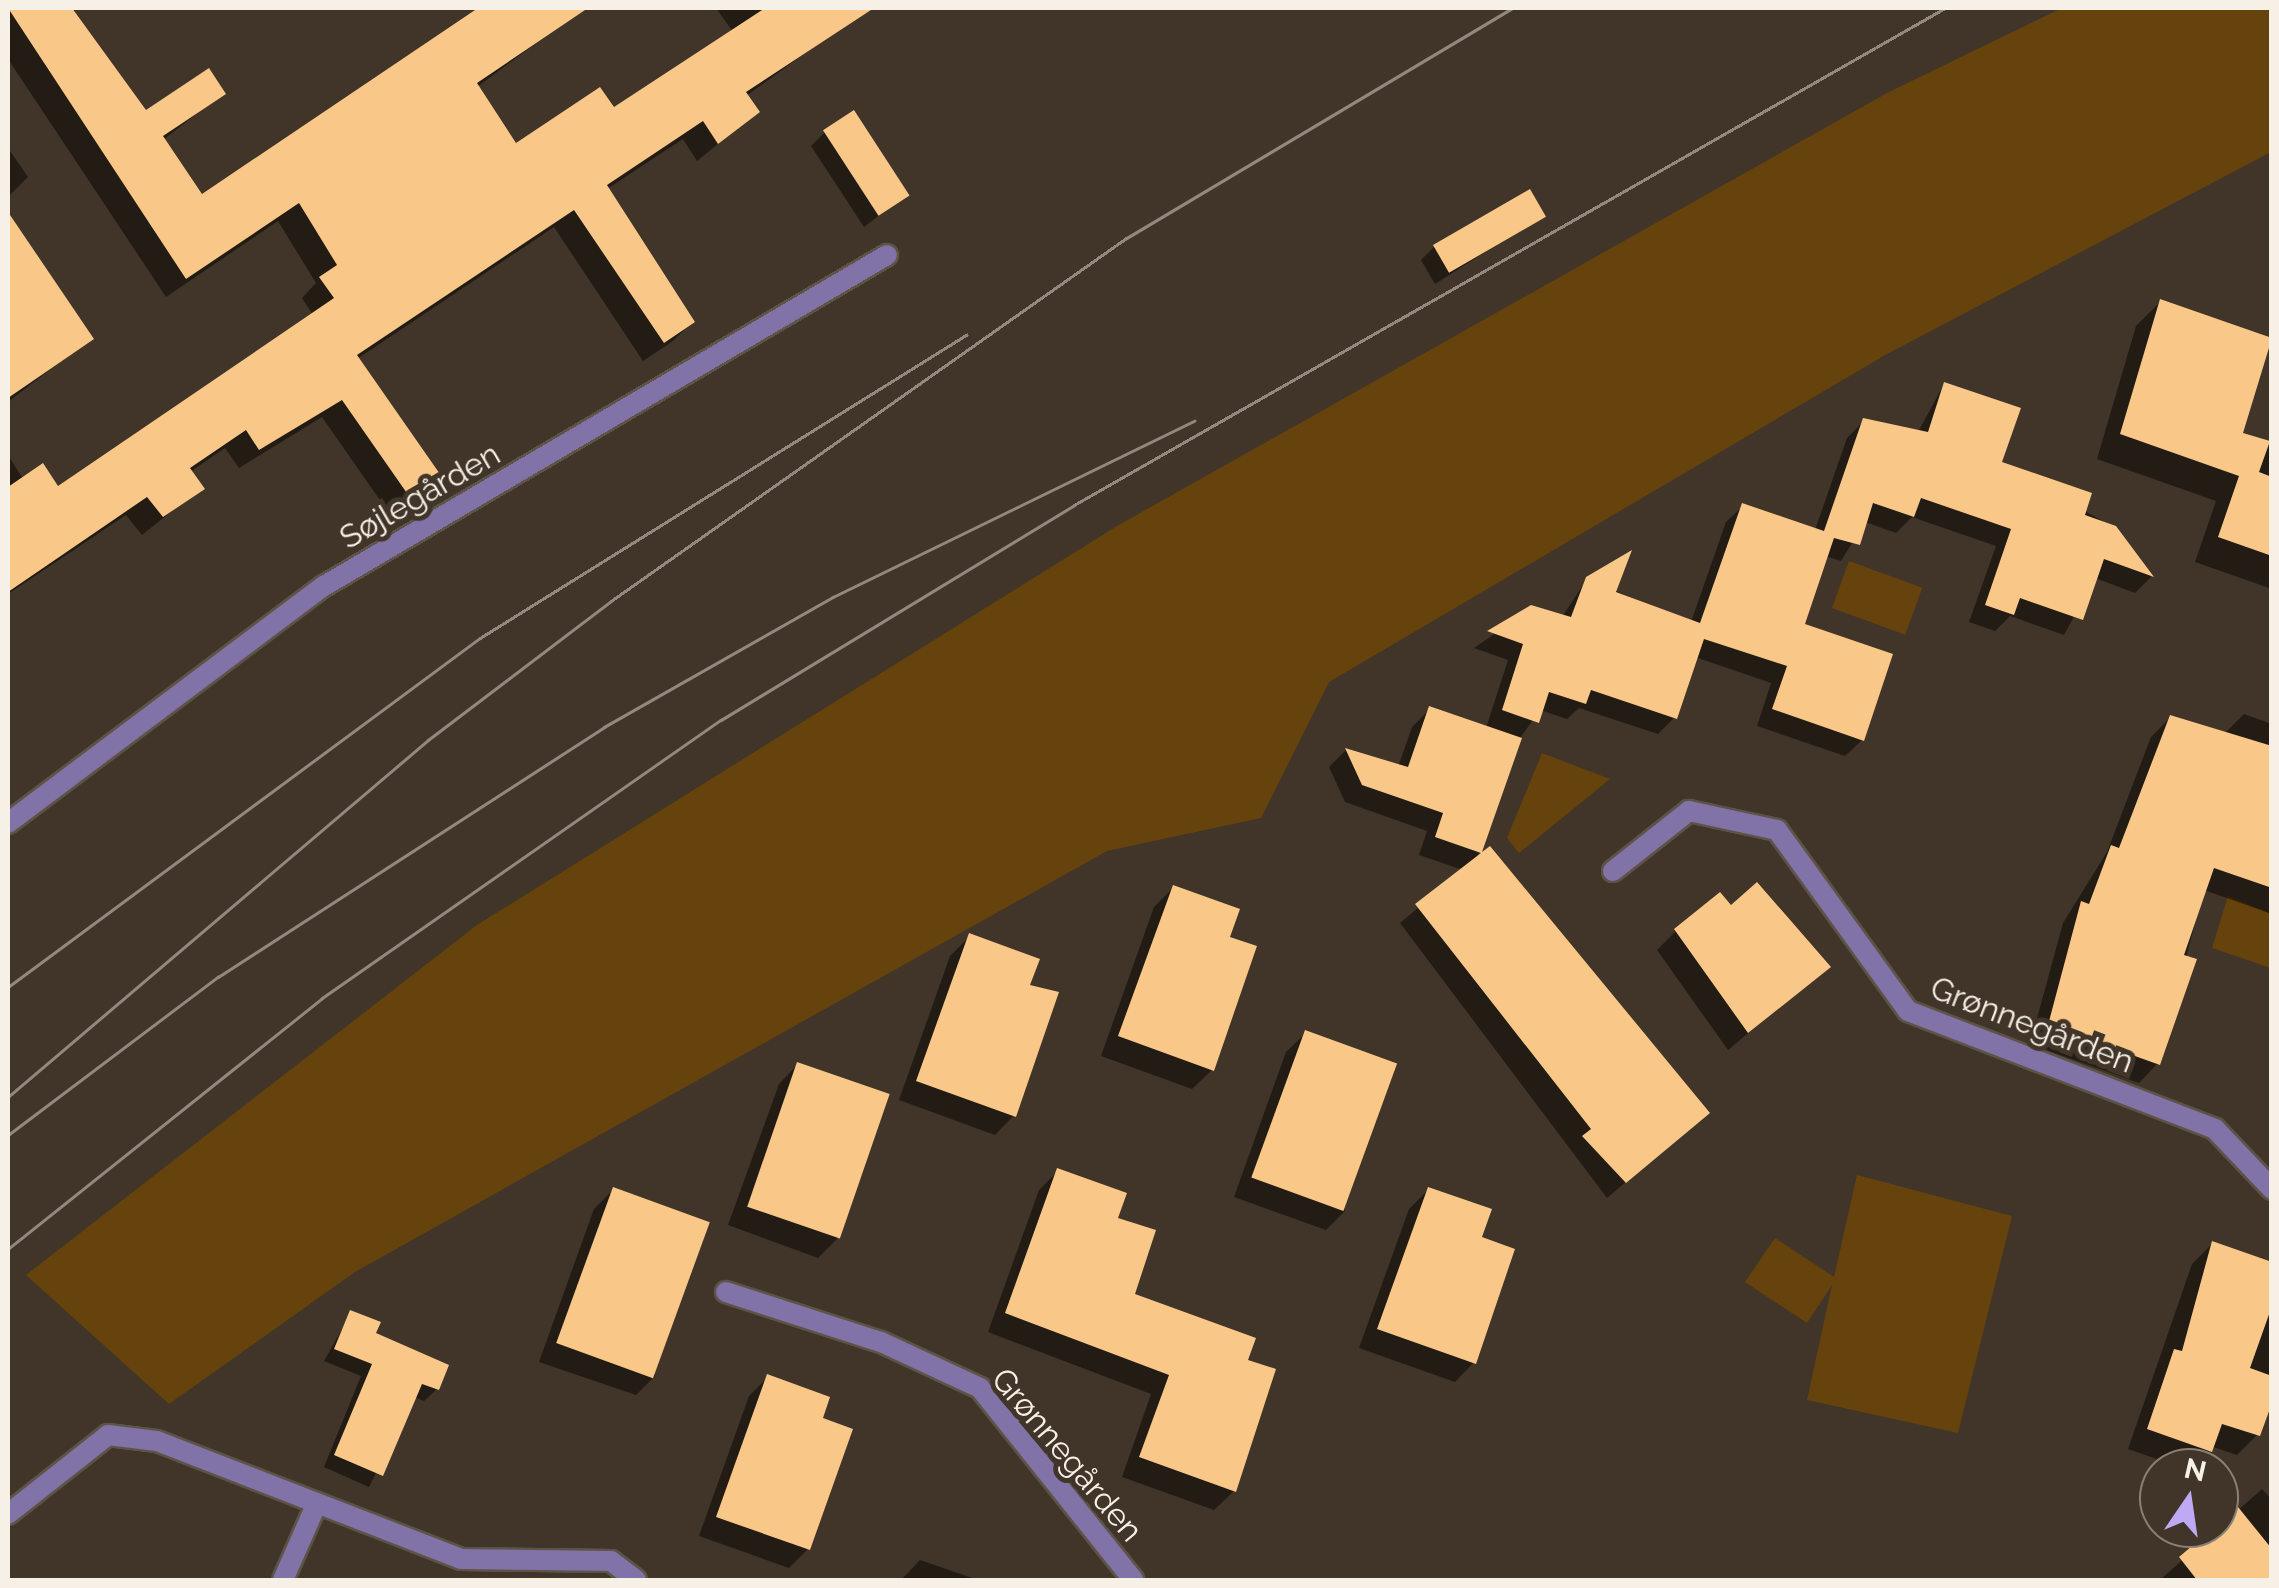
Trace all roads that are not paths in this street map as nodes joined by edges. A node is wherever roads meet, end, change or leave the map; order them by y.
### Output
1 (886, 255) dead end
2 (8, 824) edge
3 (1613, 871) dead end
4 (2272, 1189) edge
5 (726, 1292) dead end
6 (317, 1504) junction
7 (8, 1514) edge
8 (283, 1580) edge
9 (636, 1580) edge
10 (1133, 1580) edge

1 - 2 street, Søjlegården
3 - 4 street, Grønnegården
5 - 10 street, Grønnegården
6 - 7 street
6 - 8 street
6 - 9 street

